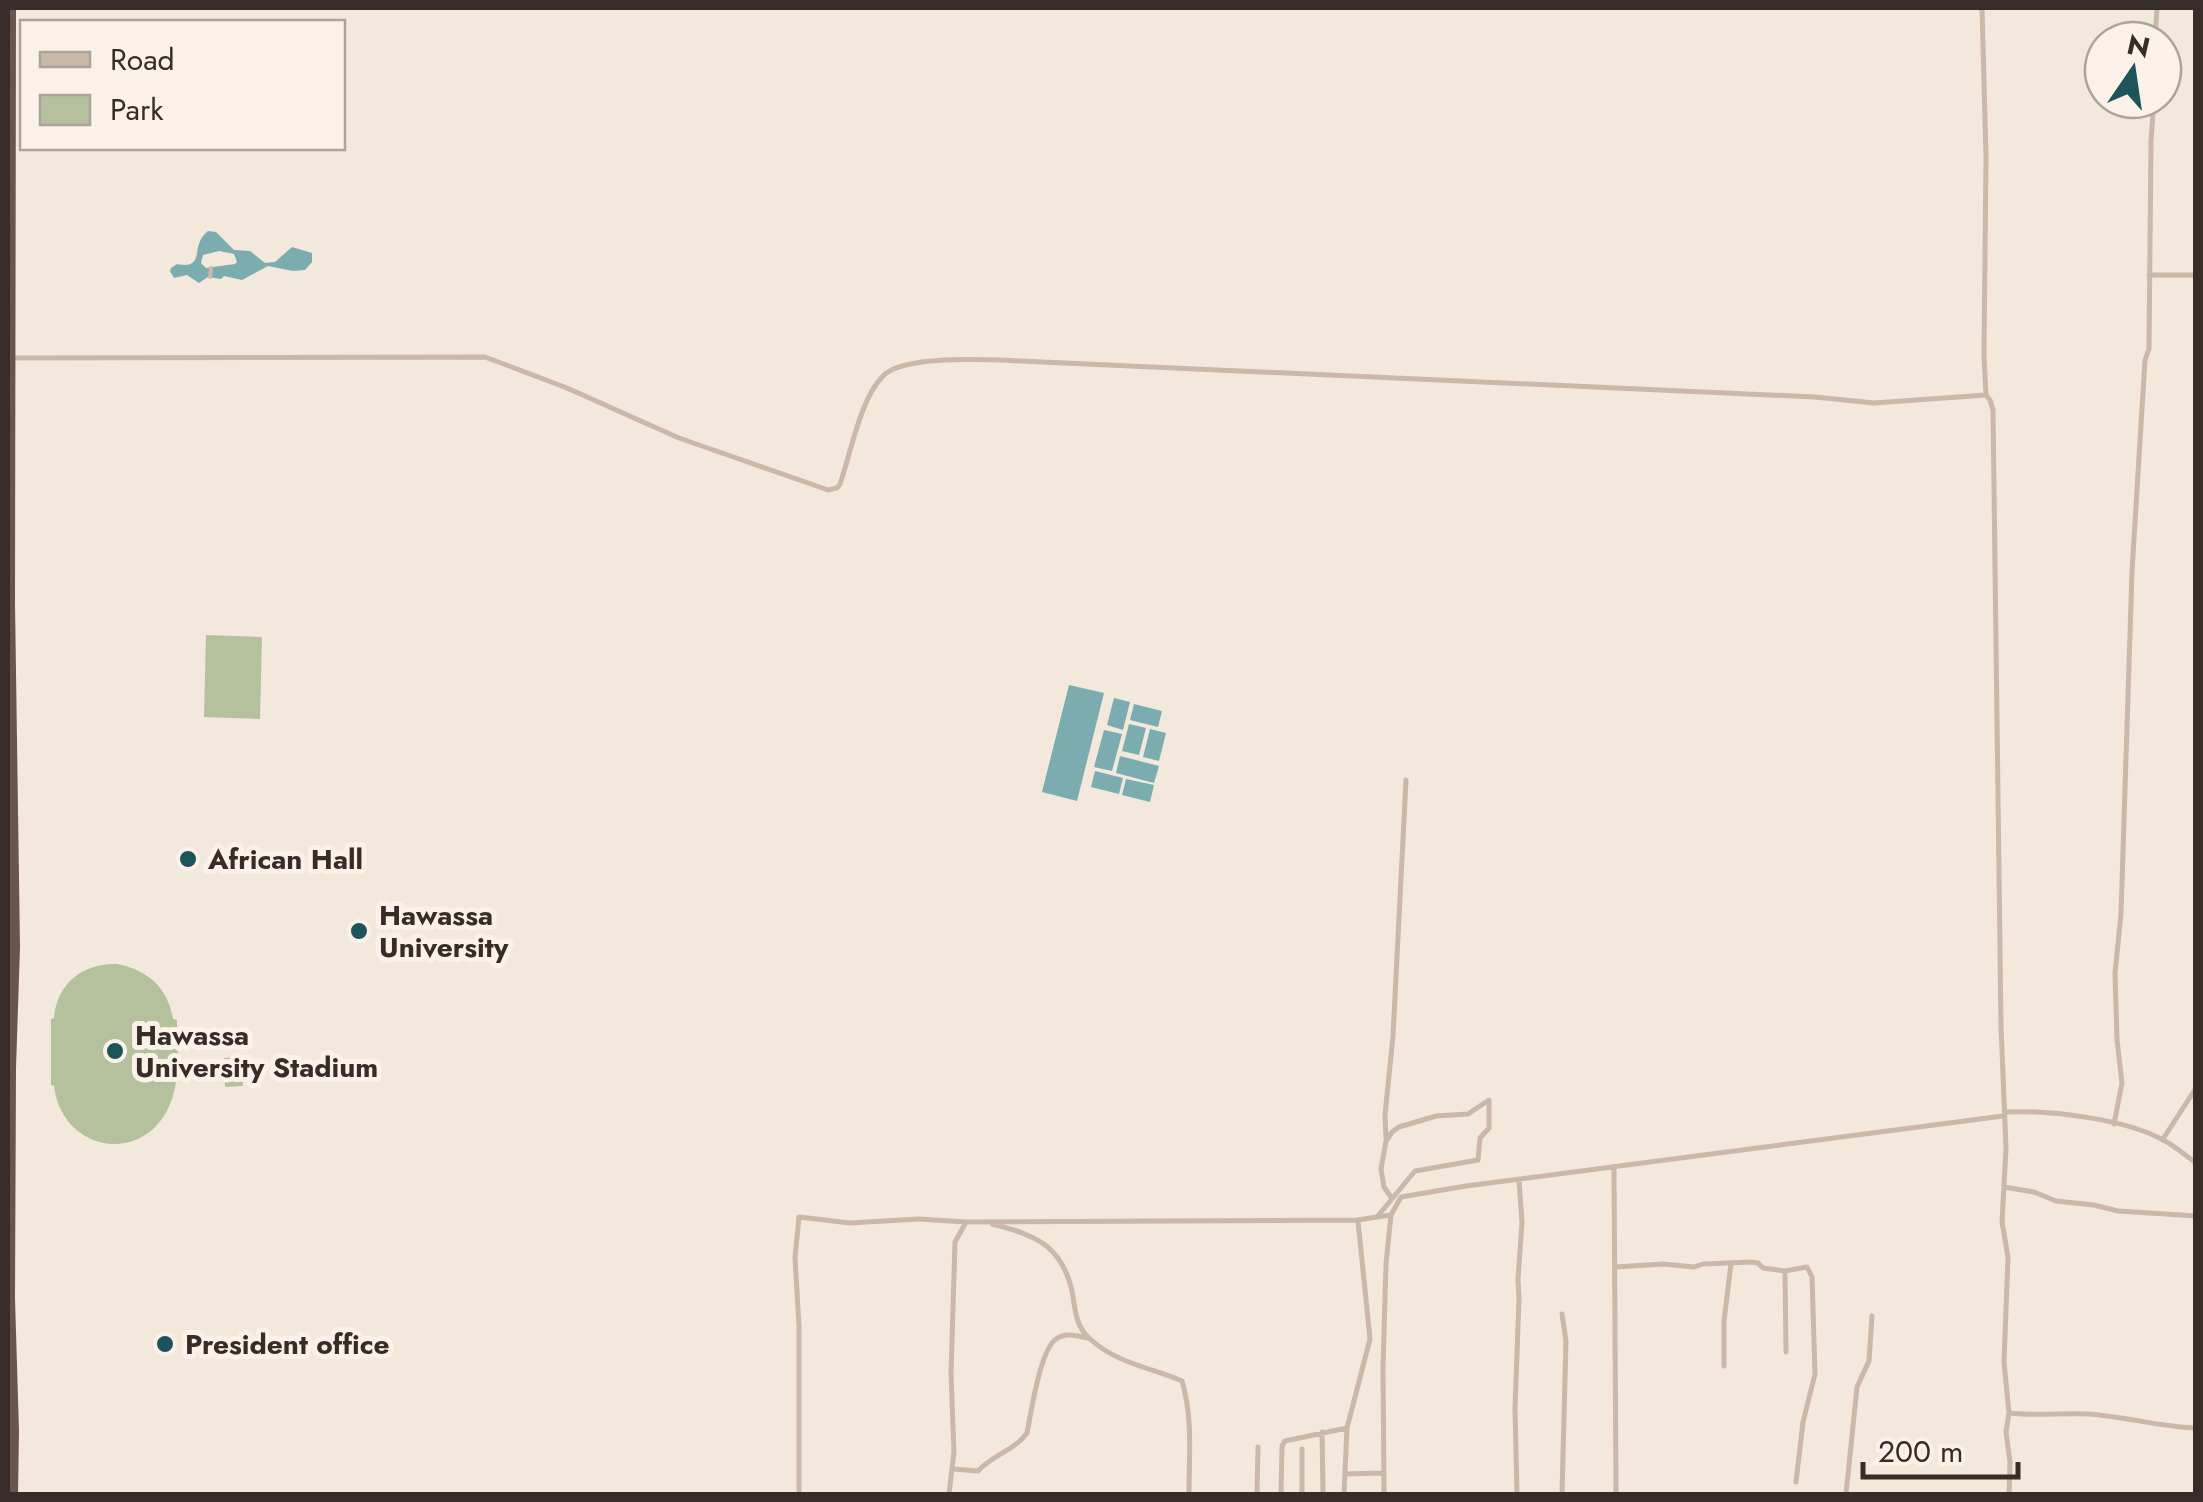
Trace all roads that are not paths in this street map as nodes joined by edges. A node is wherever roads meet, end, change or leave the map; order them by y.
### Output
1 (11, 8) edge
2 (1982, 8) edge
3 (2152, 120) edge
4 (210, 268) dead end
5 (2149, 275) junction
6 (2196, 275) edge
7 (210, 277) dead end
8 (9, 358) edge
9 (1986, 396) junction
10 (1406, 780) dead end
11 (2196, 1088) edge
12 (2004, 1116) junction
13 (2114, 1124) junction
14 (2162, 1139) junction
15 (1386, 1141) junction
16 (2196, 1164) edge
17 (1614, 1168) junction
18 (1519, 1180) junction
19 (2004, 1187) junction
20 (1392, 1196) junction
21 (1391, 1215) junction
22 (2196, 1216) edge
23 (1376, 1219) junction
24 (1358, 1220) junction
25 (966, 1222) junction
26 (984, 1222) junction
27 (1731, 1264) junction
28 (1615, 1267) junction
29 (1785, 1271) junction
30 (1562, 1314) dead end
31 (1872, 1316) dead end
32 (1088, 1338) junction
33 (1786, 1352) dead end
34 (1724, 1366) dead end
35 (2009, 1413) junction
36 (1347, 1428) junction
37 (2196, 1428) edge
38 (1322, 1432) junction
39 (1258, 1447) dead end
40 (1302, 1450) dead end
41 (952, 1469) junction
42 (1382, 1472) junction
43 (1345, 1474) junction
44 (1796, 1482) dead end
45 (13, 1494) edge
46 (800, 1494) edge
47 (949, 1494) edge
48 (1189, 1494) edge
49 (1258, 1494) edge
50 (1281, 1494) edge
51 (1302, 1494) edge
52 (1323, 1494) edge
53 (1344, 1494) edge
54 (1384, 1494) edge
55 (1517, 1494) edge
56 (1562, 1494) edge
57 (1616, 1494) edge
58 (1846, 1494) edge
59 (2009, 1494) edge

1 - 8 highway
2 - 9 street
3 - 5 street
4 - 7 street
5 - 6 street
5 - 13 street
8 - 9 street
8 - 45 highway
9 - 12 street
10 - 15 street
11 - 14 street
12 - 13 street
12 - 17 street
12 - 19 street
13 - 14 street
14 - 16 street
15 - 20 street
15 - 20 street
17 - 18 street
17 - 28 street
18 - 21 street
18 - 55 street
19 - 22 street
19 - 35 street
20 - 23 street
21 - 23 street
21 - 42 street
23 - 24 street
24 - 26 street
24 - 36 street
25 - 26 street
25 - 41 street
25 - 46 street
26 - 32 street
27 - 28 street
27 - 29 street
27 - 34 street
28 - 57 street
29 - 33 street
29 - 44 street
30 - 56 street
31 - 58 street
32 - 41 street
32 - 48 street
35 - 37 street
35 - 59 street
36 - 38 street
36 - 43 street
38 - 50 street
38 - 52 street
39 - 49 street
40 - 51 street
41 - 47 street
42 - 43 street
42 - 54 street
43 - 53 street

